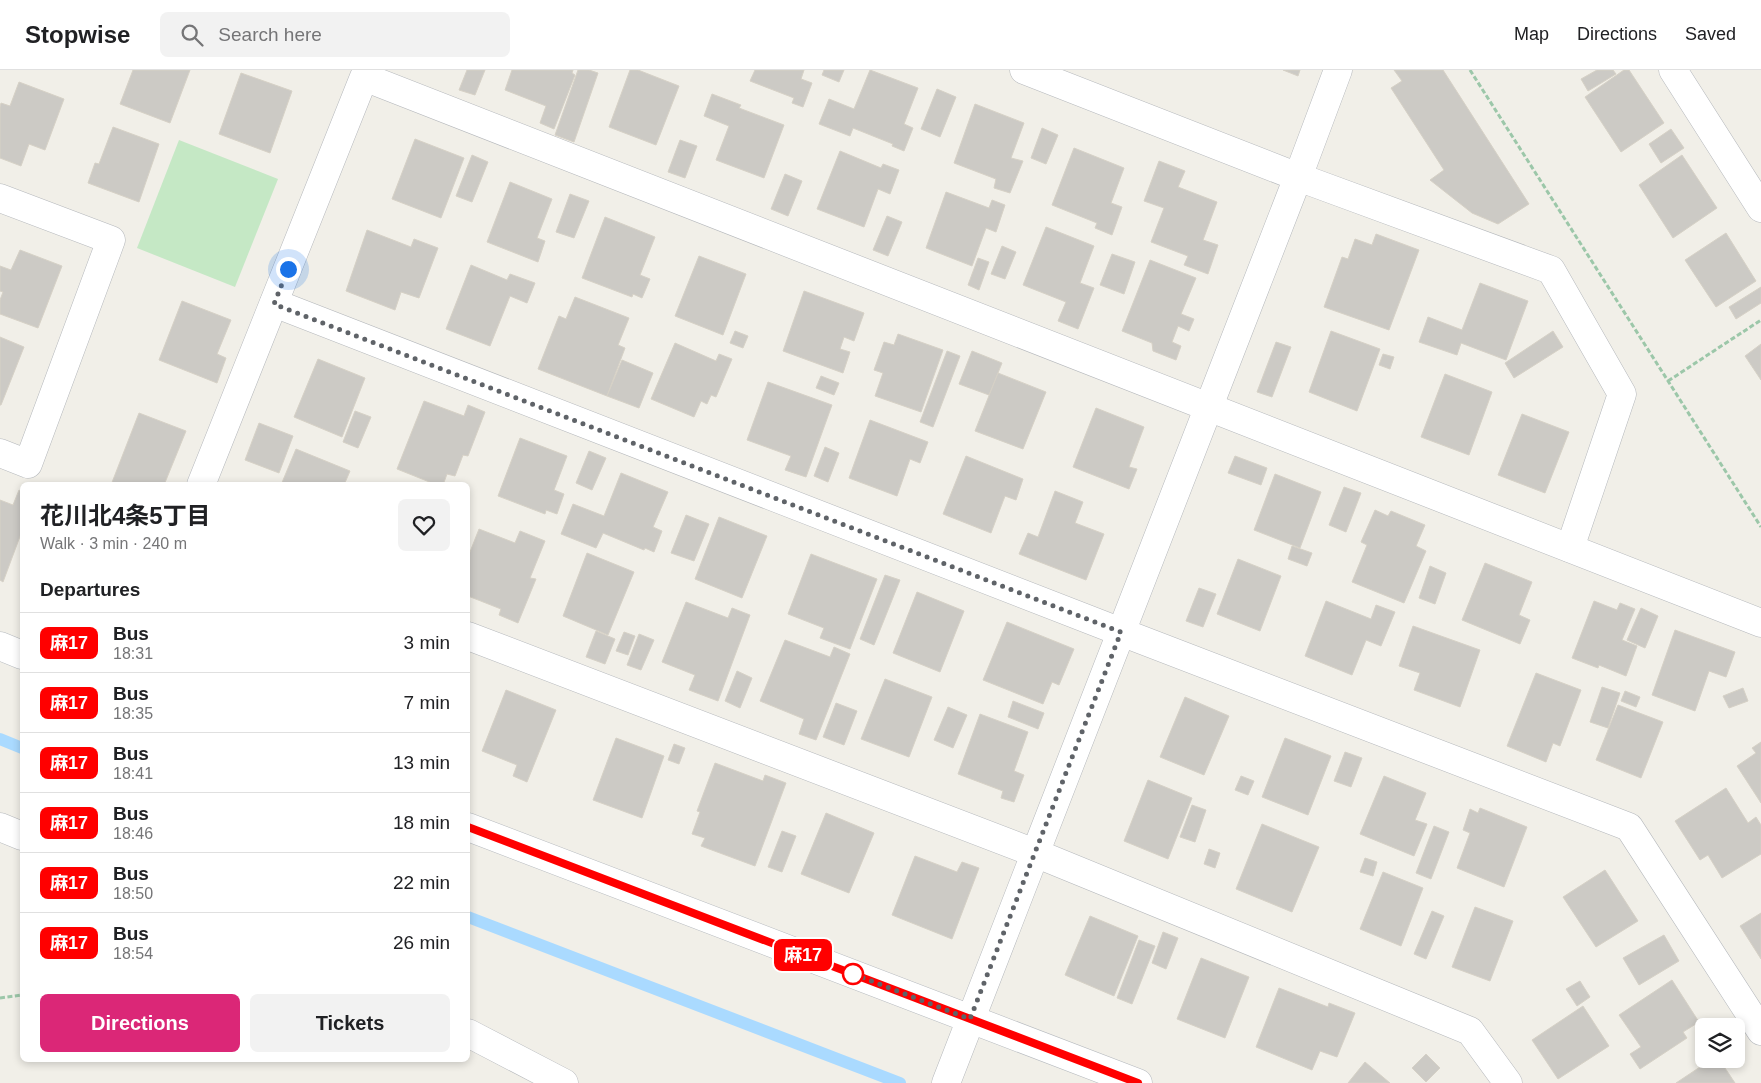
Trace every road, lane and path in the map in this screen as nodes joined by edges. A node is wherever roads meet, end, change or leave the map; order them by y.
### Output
1 (1024, 70) edge
2 (1338, 70) edge
3 (1470, 70) edge
4 (1673, 70) edge
5 (1298, 177) junction
6 (0, 198) edge
7 (1761, 208) edge
8 (274, 304) junction
9 (1761, 320) edge
10 (1668, 381) junction
11 (1208, 406) junction
12 (0, 453) edge
13 (202, 482) edge
14 (1761, 527) edge
15 (1570, 548) junction
16 (1761, 622) edge
17 (1121, 632) junction
18 (470, 637) edge
19 (0, 646) edge
20 (20, 654) edge
21 (0, 827) edge
22 (470, 828) edge
23 (20, 835) edge
24 (1035, 853) junction
25 (20, 994) edge
26 (0, 998) edge
27 (970, 1019) junction
28 (1761, 1031) edge
29 (470, 1033) edge
30 (949, 1076) edge
31 (564, 1083) edge
32 (1138, 1083) edge
33 (1508, 1083) edge

1 - 5 street
2 - 5 street
3 - 10 path
4 - 7 street
5 - 11 street
5 - 15 street
6 - 12 street
8 - 11 street
8 - 13 street
8 - 17 street
9 - 10 path
10 - 14 path
11 - 15 street
11 - 17 street
15 - 16 street
17 - 24 street
17 - 28 street
18 - 24 street
19 - 20 street
21 - 23 street
22 - 27 street
24 - 27 street
24 - 33 street
25 - 26 path
27 - 30 street
27 - 32 street
29 - 31 street

